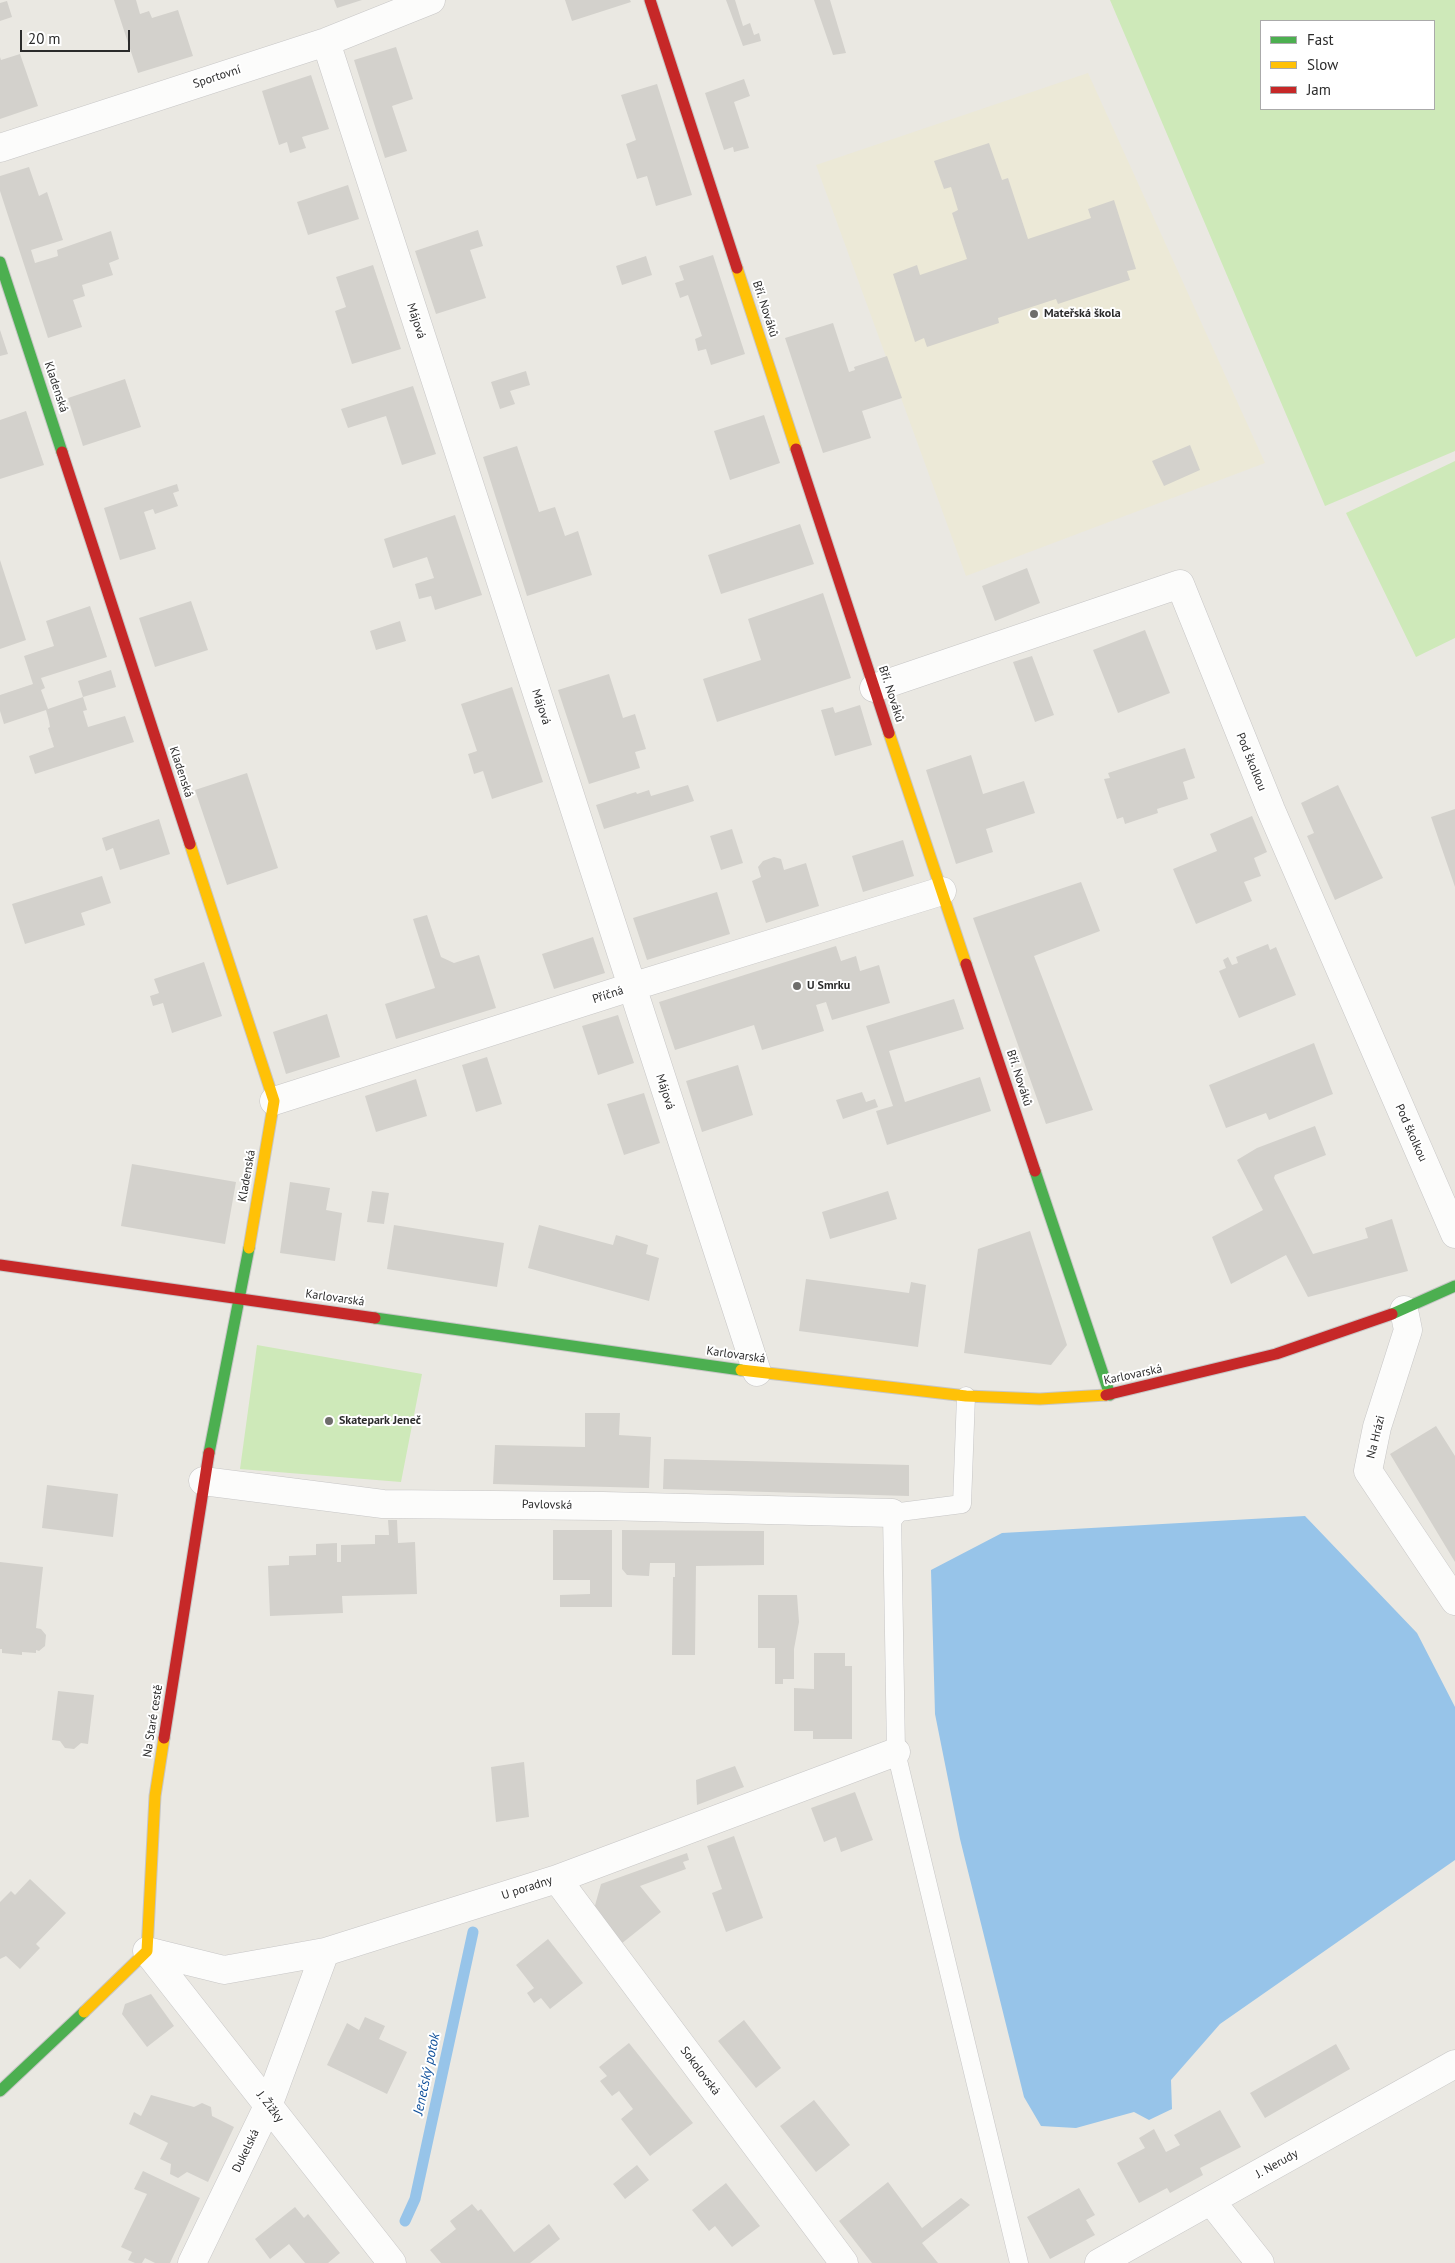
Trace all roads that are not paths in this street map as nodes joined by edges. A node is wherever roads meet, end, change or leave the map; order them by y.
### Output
1 (431, 0) edge
2 (650, 0) edge
3 (326, 42) junction
4 (0, 148) edge
5 (0, 262) edge
6 (874, 688) junction
7 (942, 891) junction
8 (631, 987) junction
9 (274, 1101) junction
10 (1455, 1234) edge
11 (0, 1265) edge
12 (1455, 1286) edge
13 (240, 1298) junction
14 (1404, 1310) junction
15 (757, 1372) junction
16 (966, 1396) junction
17 (1110, 1396) junction
18 (203, 1481) junction
19 (892, 1513) junction
20 (1455, 1601) edge
21 (896, 1752) junction
22 (557, 1879) junction
23 (147, 1951) junction
24 (325, 1952) junction
25 (1455, 2064) edge
26 (0, 2091) edge
27 (268, 2106) junction
28 (1211, 2201) junction
29 (192, 2263) edge
30 (392, 2263) edge
31 (844, 2263) edge
32 (1019, 2263) edge
33 (1099, 2263) edge
34 (1260, 2263) edge

1 - 3 street, Sportovní
2 - 6 street, Bří. Nováků
3 - 4 street, Sportovní
3 - 8 street, Májová
5 - 9 street, Kladenská
6 - 7 street, Bří. Nováků
6 - 10 street, Pod školkou
7 - 8 street, Příčná
7 - 17 street, Bří. Nováků
8 - 9 street, Příčná
8 - 15 street, Májová
9 - 13 street, Kladenská
11 - 13 street, Karlovarská
12 - 14 street, Karlovarská
13 - 15 street, Karlovarská
13 - 18 street, Na Staré cestě
14 - 17 street, Karlovarská
14 - 20 street, Na Hrázi
15 - 16 street, Karlovarská
16 - 17 street, Karlovarská
16 - 19 lane
18 - 19 street, Pavlovská
18 - 23 street, Na Staré cestě
19 - 21 lane
21 - 22 street, U poradny
21 - 32 lane
22 - 24 street, U poradny
22 - 31 street, Sokolovská
23 - 24 street, U poradny
23 - 26 street
23 - 27 street, J. Žižky
24 - 27 street, Dukelská
25 - 28 street, J. Nerudy
27 - 29 street, Dukelská
27 - 30 street, J. Žižky
28 - 33 street, J. Nerudy
28 - 34 street

